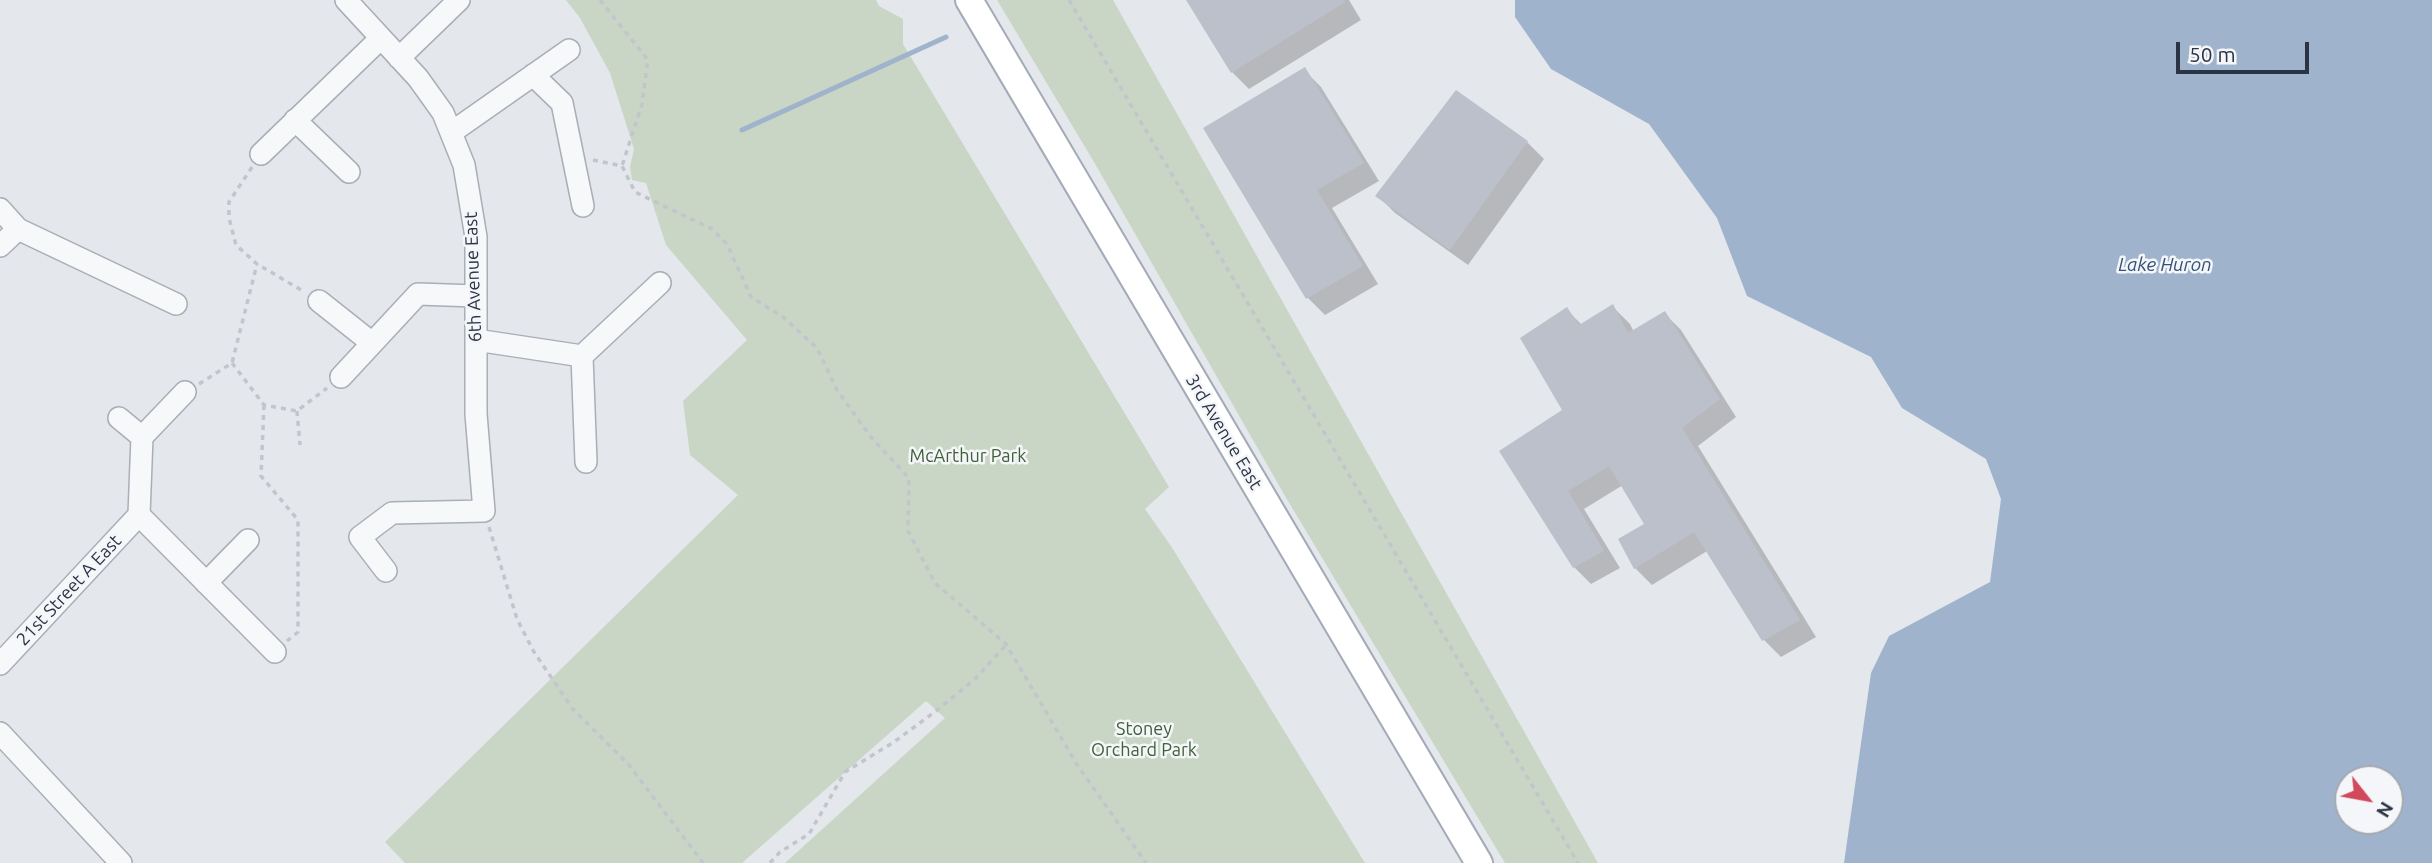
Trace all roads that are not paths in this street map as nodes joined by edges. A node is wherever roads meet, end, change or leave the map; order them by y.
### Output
1 (346, 0) edge
2 (459, 0) edge
3 (969, 0) edge
4 (381, 38) junction
5 (569, 50) dead end
6 (399, 58) junction
7 (533, 75) junction
8 (295, 120) junction
9 (452, 132) junction
10 (261, 153) road end
11 (349, 172) dead end
12 (583, 206) dead end
13 (0, 209) edge
14 (18, 229) junction
15 (0, 246) edge
16 (660, 283) dead end
17 (476, 296) junction
18 (319, 301) road end
19 (176, 304) dead end
20 (476, 340) junction
21 (372, 343) junction
22 (582, 356) junction
23 (341, 377) road end
24 (185, 392) road end
25 (120, 418) dead end
26 (142, 437) junction
27 (586, 462) dead end
28 (139, 515) junction
29 (248, 540) dead end
30 (386, 571) dead end
31 (206, 583) junction
32 (275, 652) road end
33 (0, 664) edge
34 (0, 733) edge
35 (121, 863) edge
36 (1479, 863) edge

1 - 4 street, 6th Avenue East
2 - 6 street
3 - 36 main road, 3rd Avenue East
4 - 6 street, 6th Avenue East
4 - 8 street
5 - 7 street
6 - 9 street, 6th Avenue East
7 - 9 street
7 - 12 street
8 - 10 street
8 - 11 street
9 - 17 street, 6th Avenue East
13 - 14 street
14 - 15 street
14 - 19 street
16 - 22 street
17 - 20 street, 6th Avenue East
17 - 21 street
18 - 21 street
20 - 22 street
20 - 30 street, 6th Avenue East
21 - 23 street
22 - 27 street
24 - 26 street
25 - 26 street
26 - 28 street
28 - 31 street
28 - 33 street, 21st Street A East
29 - 31 street
31 - 32 street
34 - 35 street

